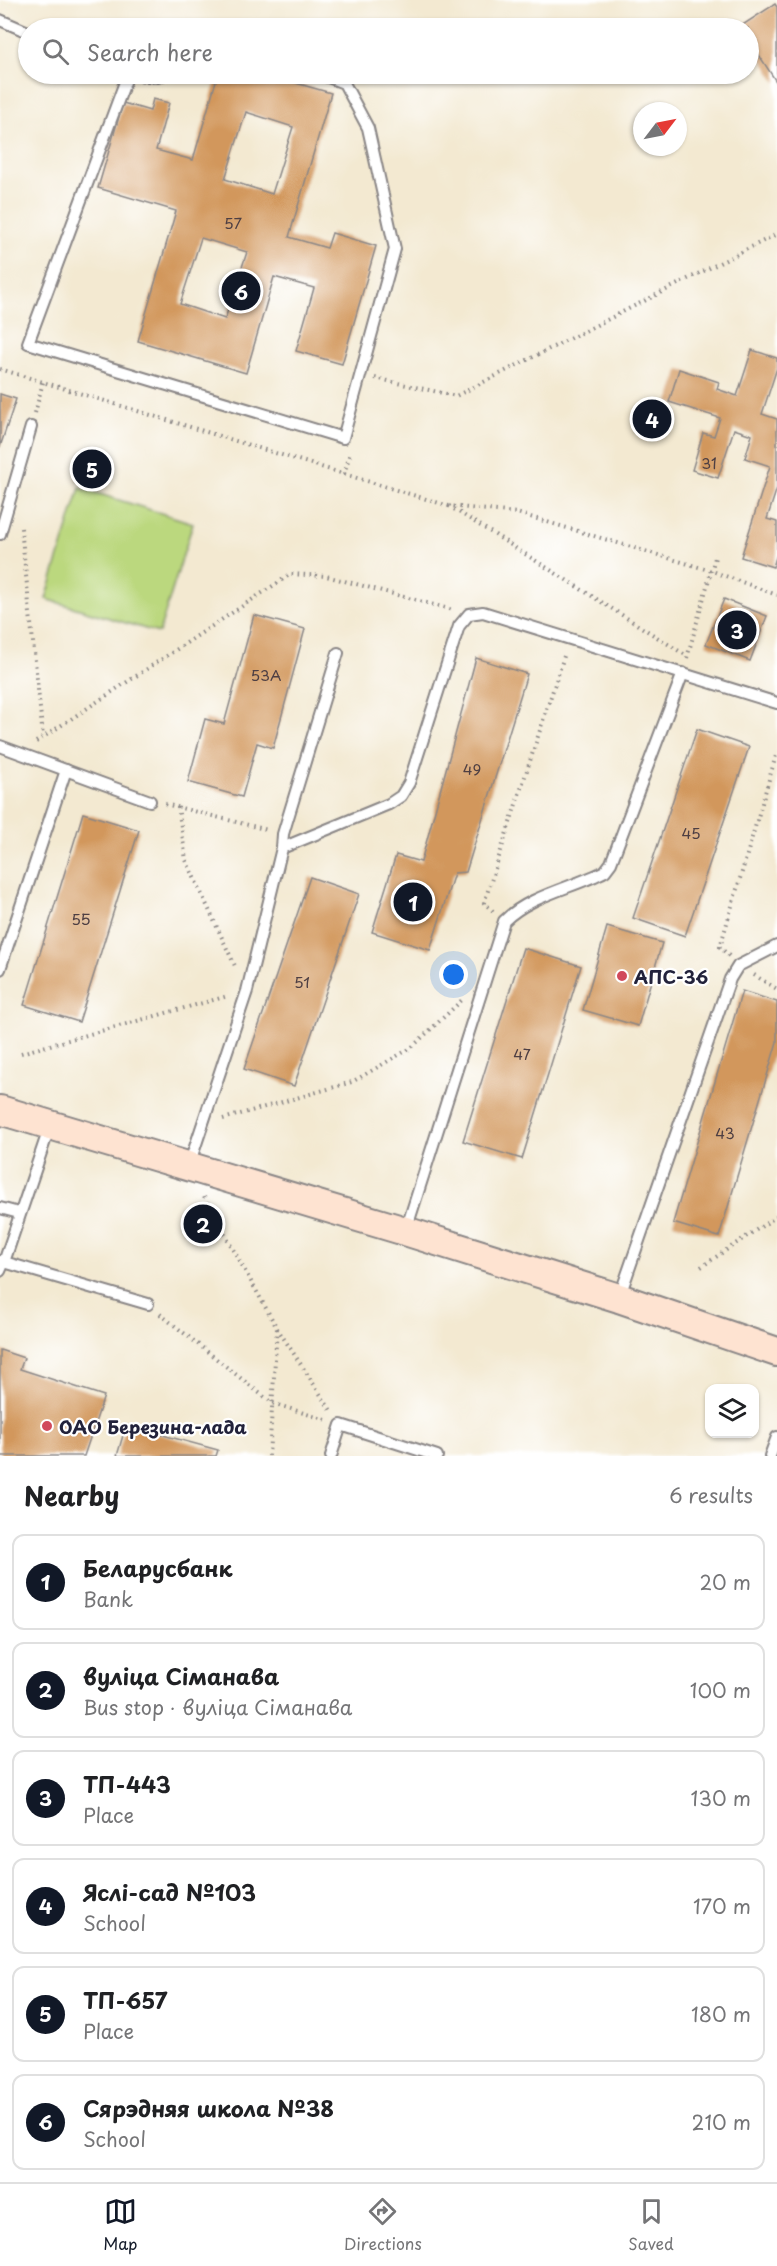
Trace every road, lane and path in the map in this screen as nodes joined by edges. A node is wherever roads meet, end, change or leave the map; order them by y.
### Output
1 (0, 20) edge
2 (18, 28) edge
3 (125, 84) edge
4 (345, 84) edge
5 (777, 236) edge
6 (0, 369) edge
7 (372, 377) dead end
8 (43, 382) junction
9 (31, 427) joint
10 (354, 442) dead end
11 (344, 474) junction
12 (16, 482) junction
13 (449, 506) junction
14 (0, 534) edge
15 (716, 554) dead end
16 (712, 571) junction
17 (777, 596) edge
18 (468, 614) junction
19 (570, 638) junction
20 (338, 653) dead end
21 (687, 656) junction
22 (682, 673) junction
23 (777, 703) edge
24 (44, 738) junction
25 (0, 746) edge
26 (20, 753) junction
27 (777, 753) edge
28 (66, 770) junction
29 (150, 801) dead end
30 (284, 834) junction
31 (282, 848) junction
32 (504, 921) junction
33 (777, 946) edge
34 (738, 966) junction
35 (0, 969) edge
36 (486, 977) junction
37 (777, 989) edge
38 (247, 991) junction
39 (21, 1053) dead end
40 (0, 1110) edge
41 (223, 1119) dead end
42 (50, 1126) junction
43 (188, 1168) junction
44 (0, 1208) edge
45 (19, 1214) junction
46 (777, 1216) edge
47 (405, 1231) junction
48 (1, 1265) edge
49 (701, 1267) dead end
50 (619, 1298) junction
51 (148, 1304) joint
52 (277, 1328) junction
53 (777, 1352) edge
54 (272, 1403) junction
55 (341, 1425) junction
56 (777, 1437) edge
57 (269, 1456) edge
58 (331, 1456) edge
59 (436, 1456) edge
60 (770, 1456) edge

1 - 2 lane
3 - 4 lane
5 - 7 path
6 - 8 path
8 - 9 path
8 - 11 path
9 - 12 lane
10 - 11 path
11 - 13 path
12 - 14 lane
12 - 24 path
13 - 16 path
13 - 21 path
15 - 16 path
16 - 17 path
16 - 21 path
18 - 19 lane
18 - 24 path
18 - 31 lane
19 - 22 lane
19 - 32 path
20 - 30 lane
21 - 22 path
22 - 23 lane
22 - 32 lane
24 - 26 path
25 - 26 lane
26 - 28 lane
27 - 34 path
28 - 29 lane
28 - 35 lane
30 - 31 lane
30 - 38 path
31 - 38 lane
32 - 36 lane
33 - 34 lane
34 - 37 path
34 - 50 lane
36 - 41 path
36 - 47 lane
38 - 39 path
38 - 43 lane
40 - 42 main road
42 - 43 main road
42 - 45 lane
43 - 47 main road
43 - 52 path
44 - 45 lane
45 - 48 lane
46 - 49 path
47 - 50 main road
48 - 51 lane
50 - 53 main road
51 - 54 path
52 - 54 path
52 - 55 path
54 - 55 path
54 - 57 path
55 - 58 lane
55 - 59 lane
56 - 60 lane

